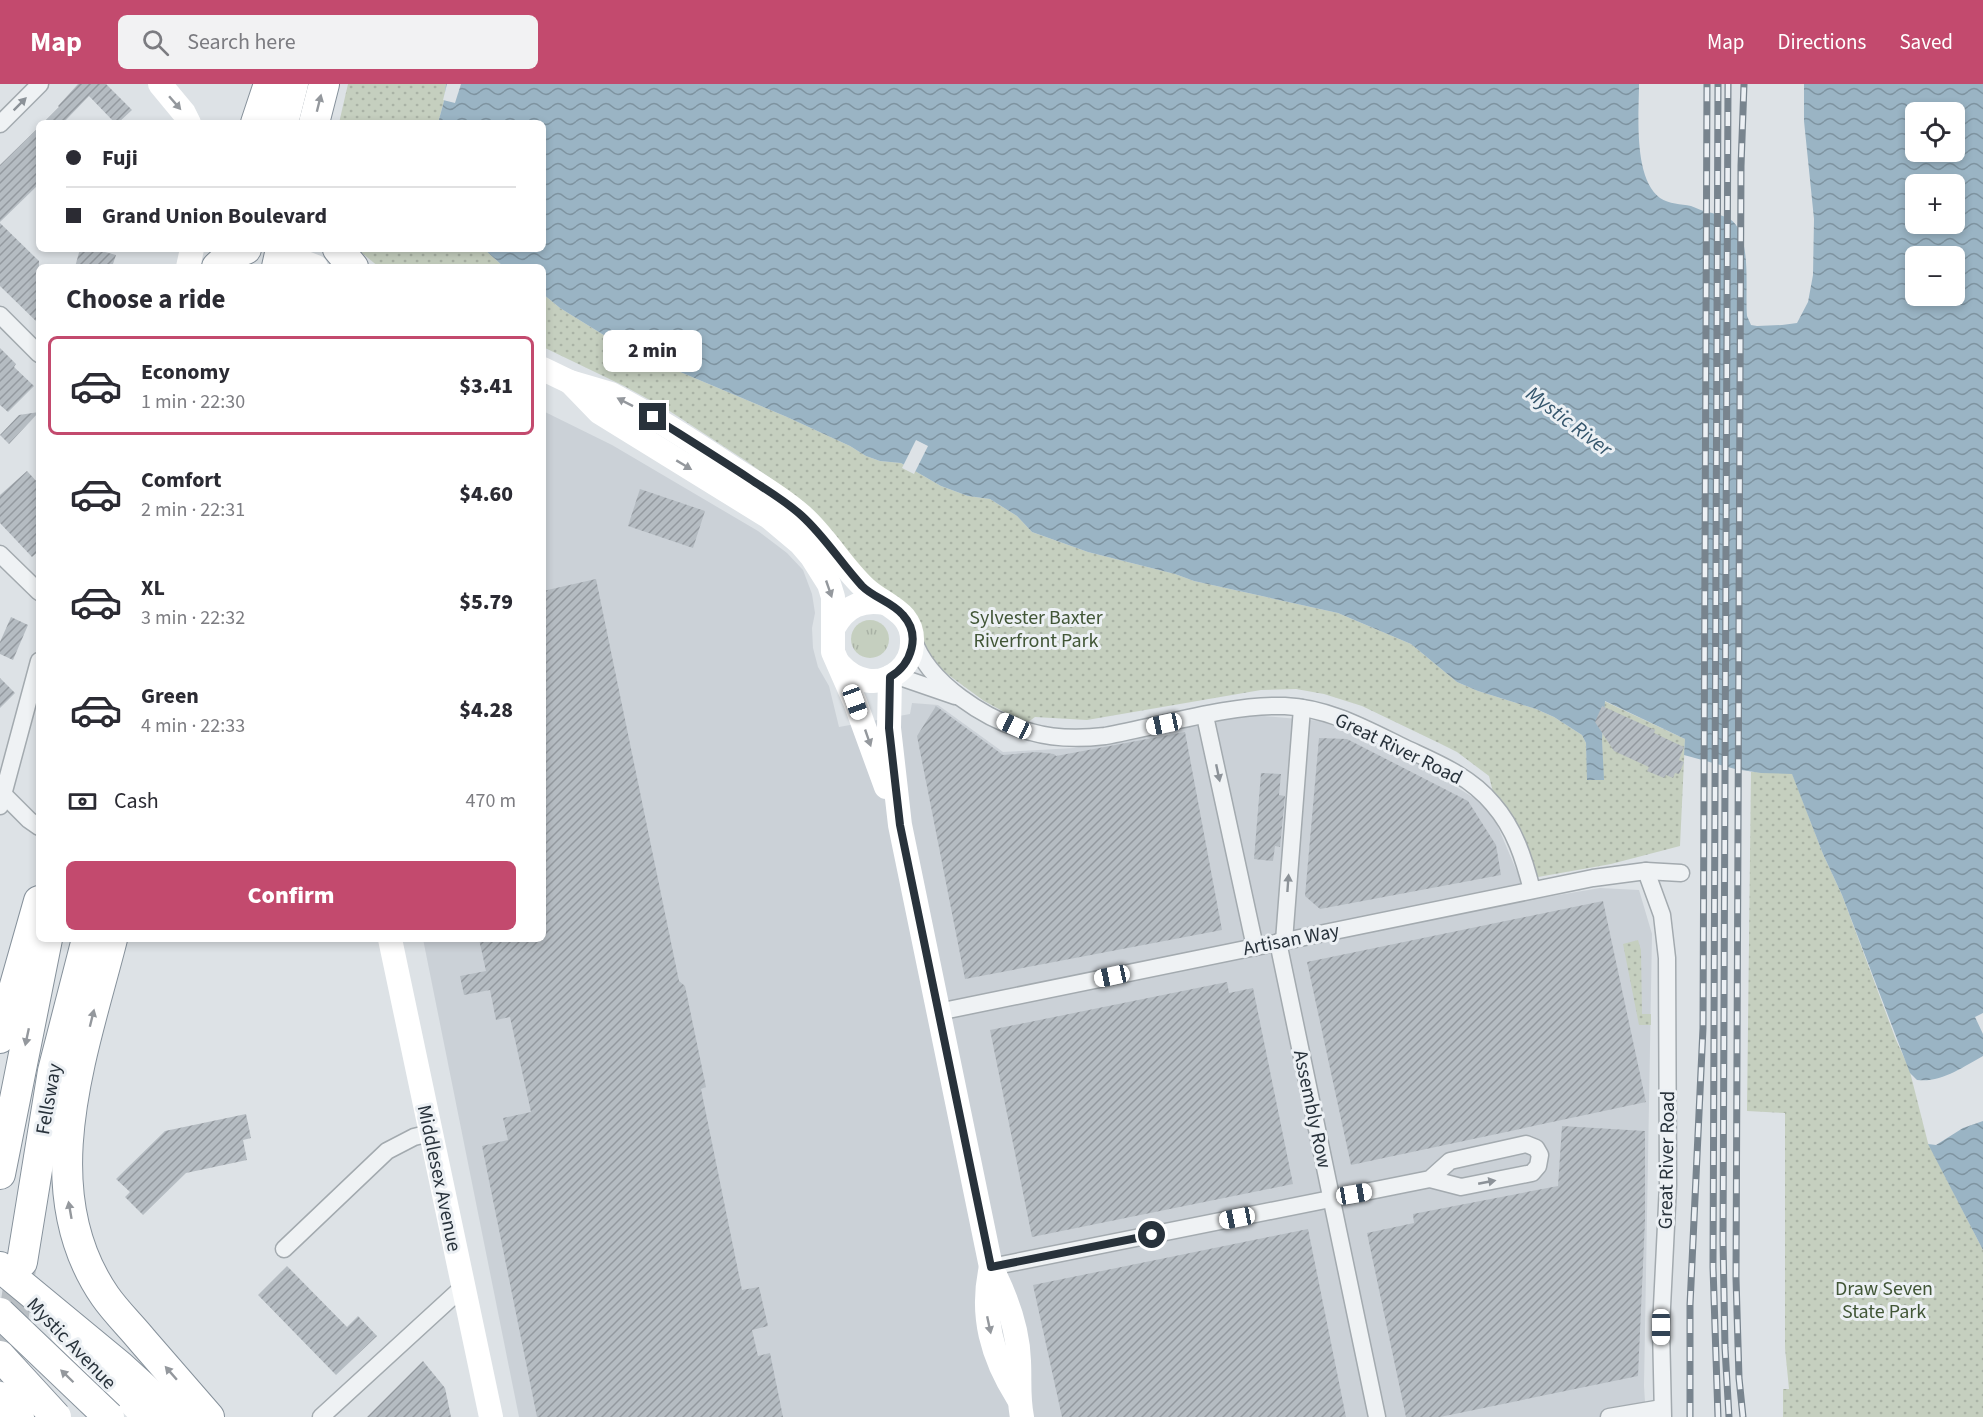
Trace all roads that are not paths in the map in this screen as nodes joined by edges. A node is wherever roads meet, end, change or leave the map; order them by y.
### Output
1 (40, 84) edge
2 (160, 84) edge
3 (269, 84) edge
4 (292, 84) edge
5 (324, 84) edge
6 (188, 120) edge
7 (257, 120) edge
8 (284, 120) edge
9 (315, 120) edge
10 (0, 124) edge
11 (238, 252) edge
12 (340, 252) edge
13 (277, 253) edge
14 (220, 264) edge
15 (308, 264) edge
16 (350, 264) edge
17 (0, 315) edge
18 (36, 351) edge
19 (546, 370) edge
20 (570, 382) junction
21 (0, 554) edge
22 (36, 589) edge
23 (885, 603) junction
24 (834, 627) junction
25 (912, 635) junction
26 (839, 664) junction
27 (36, 672) edge
28 (892, 676) junction
29 (962, 698) junction
30 (1302, 708) junction
31 (1205, 716) junction
32 (1, 797) edge
33 (36, 825) edge
34 (900, 825) junction
35 (1646, 871) junction
36 (1681, 873) dead end
37 (1532, 890) junction
38 (36, 911) edge
39 (46, 942) edge
40 (86, 942) edge
41 (111, 942) edge
42 (391, 942) edge
43 (1281, 942) junction
44 (1255, 947) junction
45 (938, 1012) junction
46 (2, 1024) edge
47 (430, 1133) junction
48 (0, 1174) edge
49 (1430, 1179) junction
50 (1331, 1199) junction
51 (284, 1249) dead end
52 (7, 1266) edge
53 (991, 1267) junction
54 (464, 1287) junction
55 (0, 1313) edge
56 (0, 1356) edge
57 (0, 1397) edge
58 (0, 1407) edge
59 (1020, 1408) edge
60 (1663, 1413) edge
61 (2, 1417) edge
62 (19, 1417) edge
63 (56, 1417) edge
64 (109, 1417) edge
65 (144, 1417) edge
66 (176, 1417) edge
67 (209, 1417) edge
68 (321, 1417) edge
69 (490, 1417) edge
70 (1377, 1417) edge
71 (1609, 1417) edge

10 -> 1 street
2 -> 6 street
3 - 7 highway
4 - 8 highway
9 -> 5 highway
11 - 14 highway
12 - 16 highway
13 - 15 street
17 - 18 street
19 - 20 street
23 -> 20 street
20 -> 24 street
21 - 22 street
23 - 24 street
23 - 25 street
24 - 26 street
25 - 28 street
25 - 29 street, Great River Road
26 - 28 street
26 -> 34 street
27 - 32 street
28 - 29 street, Great River Road
28 - 34 street
29 - 31 street, Great River Road
30 - 31 street, Great River Road
30 - 37 street, Great River Road
43 -> 30 street, Assembly Row
31 -> 44 street
32 - 33 street
34 - 45 street
35 - 36 street, Artisan Way
35 - 37 street, Artisan Way
35 - 60 street, Great River Road
37 - 43 street, Artisan Way
38 - 46 highway
39 -> 48 highway
40 - 52 highway, Fellsway
67 -> 41 highway
42 - 47 street, Middlesex Avenue
43 - 44 street, Artisan Way
43 - 50 street, Assembly Row
44 - 45 street, Artisan Way
45 - 53 street
47 - 51 street
47 - 54 street, Middlesex Avenue
49 -> 49 street
49 - 50 street
50 - 53 street
50 - 70 street, Assembly Row
52 - 65 street, Mystic Avenue
52 - 66 highway
53 - 59 street
54 - 68 street
54 - 69 street, Middlesex Avenue
64 -> 55 highway, bridge
56 - 63 highway, bridge
57 - 62 highway, bridge
58 - 61 highway
60 - 71 street

